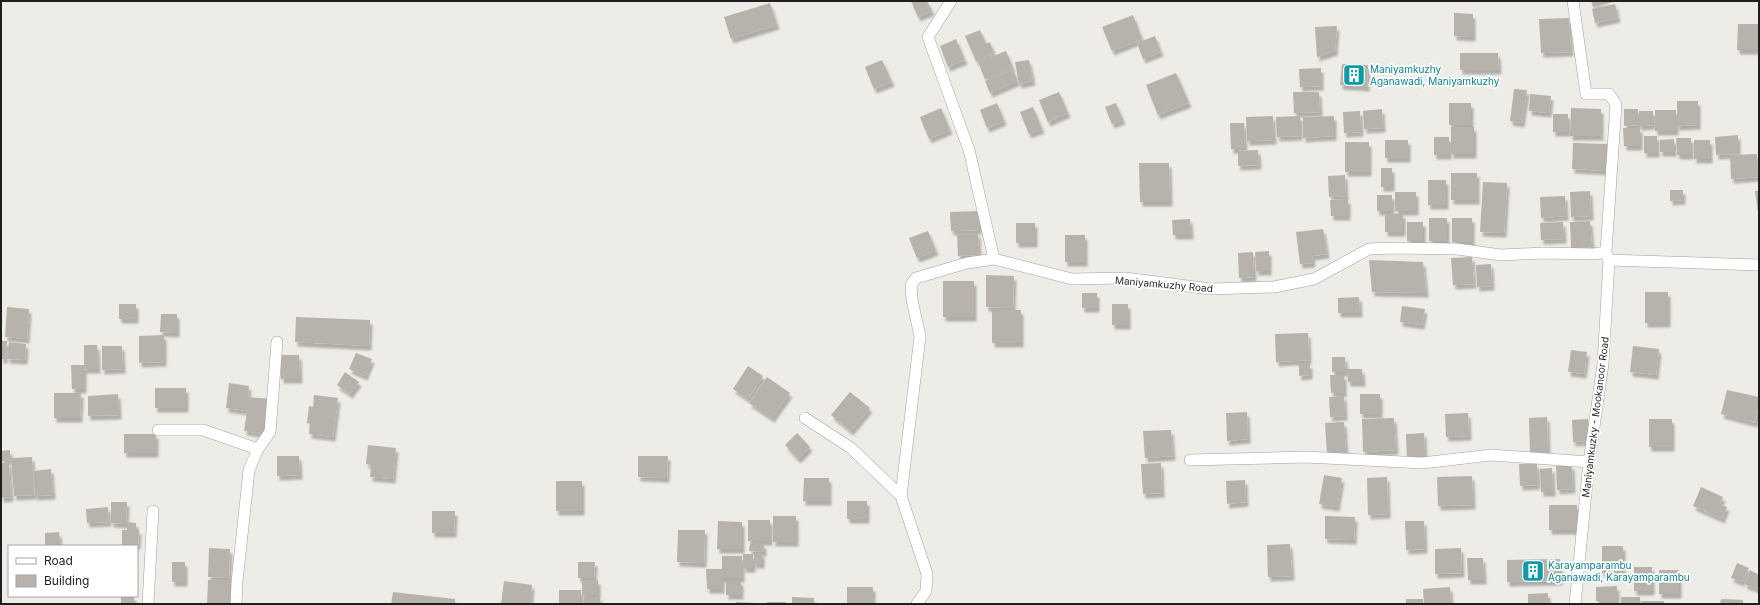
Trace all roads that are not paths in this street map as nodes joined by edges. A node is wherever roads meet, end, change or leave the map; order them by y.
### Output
1 (951, 1) edge
2 (1573, 1) edge
3 (1607, 256) junction
4 (994, 259) junction
5 (1759, 265) edge
6 (277, 342) dead end
7 (805, 418) dead end
8 (158, 430) dead end
9 (258, 449) junction
10 (1190, 460) dead end
11 (1589, 462) junction
12 (902, 496) junction
13 (153, 511) dead end
14 (148, 604) edge
15 (236, 604) edge
16 (917, 604) edge
17 (1575, 604) edge

1 - 4 street
2 - 3 street, Maniyamkuzky - Mookanoor Road
3 - 4 street, Maniyamkuzhy Road
3 - 5 street
3 - 11 street, Maniyamkuzky - Mookanoor Road
4 - 12 street, Maniyamkuzhy Road
6 - 9 street
7 - 12 street
8 - 9 street
9 - 15 street
10 - 11 street
11 - 17 street, Maniyamkuzky - Mookanoor Road
12 - 16 street
13 - 14 street

